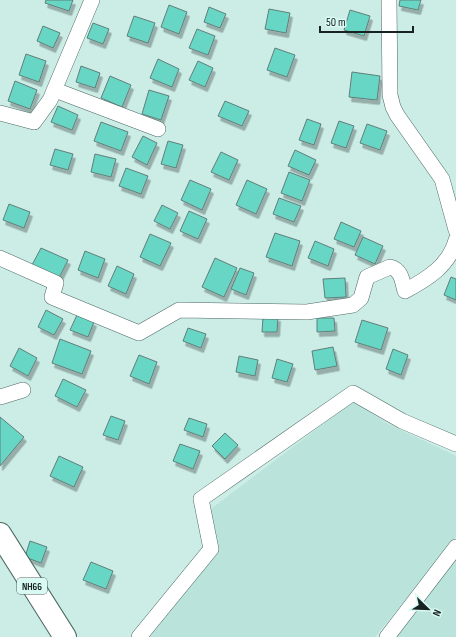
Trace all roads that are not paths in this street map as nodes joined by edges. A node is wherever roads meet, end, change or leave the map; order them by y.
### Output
1 (92, 0) edge
2 (389, 0) edge
3 (54, 90) junction
4 (0, 113) edge
5 (158, 129) dead end
6 (456, 230) edge
7 (456, 240) edge
8 (0, 258) edge
9 (23, 390) dead end
10 (0, 397) edge
11 (456, 444) edge
12 (0, 534) edge
13 (456, 547) edge
14 (65, 637) edge
15 (139, 637) edge
16 (387, 637) edge

1 - 3 street
2 - 6 street
3 - 4 street
3 - 5 street
7 - 8 street
9 - 10 street
11 - 15 street
12 - 14 highway, NH66
13 - 16 street

